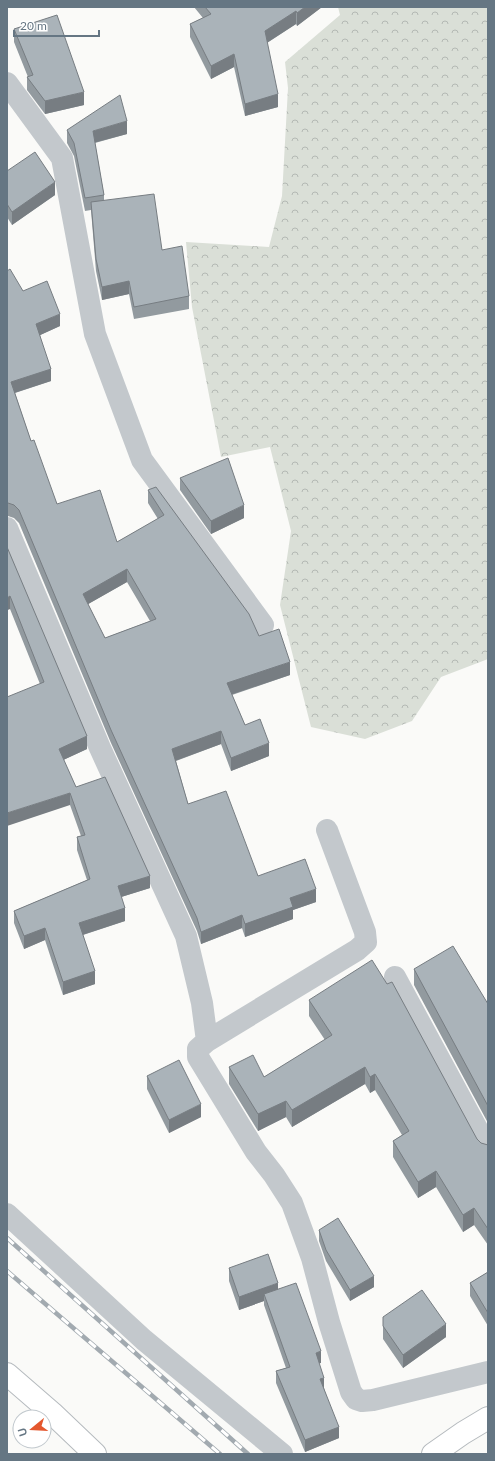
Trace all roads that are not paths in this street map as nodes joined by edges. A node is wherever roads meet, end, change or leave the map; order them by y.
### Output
1 (7, 83) edge
2 (7, 528) edge
3 (263, 625) dead end
4 (327, 830) dead end
5 (395, 977) dead end
6 (207, 1041) junction
7 (488, 1150) edge
8 (7, 1214) edge
9 (488, 1372) edge
10 (7, 1374) edge
11 (488, 1418) edge
12 (95, 1454) edge
13 (282, 1454) edge
14 (433, 1454) edge

1 - 3 street
2 - 6 street
4 - 6 street
5 - 7 street
6 - 9 street
8 - 13 street
10 - 12 main road
11 - 14 main road

